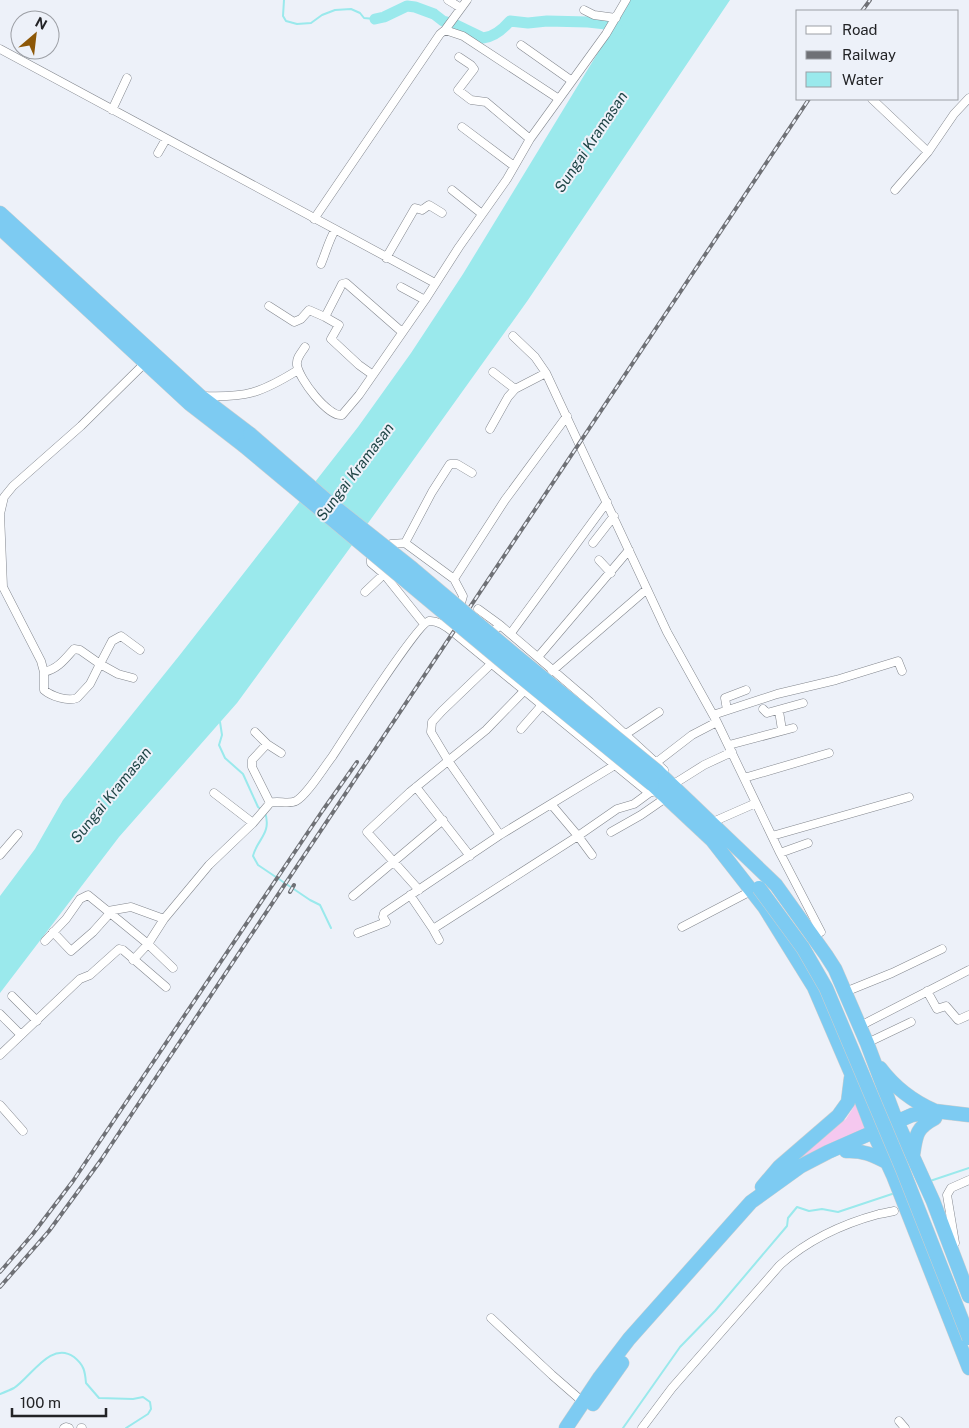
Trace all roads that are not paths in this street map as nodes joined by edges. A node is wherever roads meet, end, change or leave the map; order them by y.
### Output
1 (448, 0) edge
2 (466, 0) edge
3 (626, 0) edge
4 (461, 8) junction
5 (584, 10) dead end
6 (616, 19) junction
7 (446, 29) junction
8 (521, 45) dead end
9 (0, 49) edge
10 (459, 57) dead end
11 (127, 78) dead end
12 (572, 81) junction
13 (450, 84) dead end
14 (458, 90) junction
15 (558, 98) junction
16 (969, 98) edge
17 (873, 100) edge
18 (112, 110) junction
19 (462, 127) dead end
20 (166, 139) junction
21 (530, 139) junction
22 (928, 152) junction
23 (158, 153) dead end
24 (514, 166) junction
25 (452, 190) dead end
26 (895, 190) dead end
27 (0, 213) edge
28 (442, 213) dead end
29 (482, 214) junction
30 (314, 219) junction
31 (0, 228) edge
32 (335, 230) junction
33 (386, 258) junction
34 (321, 264) dead end
35 (435, 284) junction
36 (401, 287) dead end
37 (425, 300) junction
38 (269, 306) dead end
39 (325, 317) junction
40 (402, 332) junction
41 (513, 336) dead end
42 (305, 347) dead end
43 (146, 362) junction
44 (298, 370) junction
45 (493, 372) dead end
46 (546, 373) junction
47 (373, 375) junction
48 (515, 389) junction
49 (200, 396) junction
50 (567, 416) junction
51 (490, 429) dead end
52 (246, 440) junction
53 (472, 473) dead end
54 (607, 502) junction
55 (614, 516) junction
56 (405, 543) junction
57 (593, 543) dead end
58 (629, 550) junction
59 (1, 559) edge
60 (600, 560) dead end
61 (611, 573) junction
62 (384, 574) junction
63 (454, 579) junction
64 (647, 588) junction
65 (365, 592) dead end
66 (478, 609) dead end
67 (424, 624) junction
68 (500, 624) junction
69 (449, 629) junction
70 (511, 633) junction
71 (140, 650) dead end
72 (473, 650) junction
73 (538, 658) junction
74 (100, 664) junction
75 (491, 664) junction
76 (552, 670) junction
77 (902, 671) dead end
78 (44, 672) junction
79 (133, 678) dead end
80 (746, 690) dead end
81 (524, 691) junction
82 (803, 704) dead end
83 (542, 705) junction
84 (763, 709) dead end
85 (727, 710) junction
86 (779, 711) junction
87 (659, 712) dead end
88 (715, 718) junction
89 (793, 728) dead end
90 (521, 730) dead end
91 (782, 730) junction
92 (255, 732) dead end
93 (626, 734) junction
94 (268, 744) junction
95 (730, 749) junction
96 (281, 753) dead end
97 (830, 753) dead end
98 (448, 762) junction
99 (615, 765) junction
100 (744, 778) junction
101 (677, 782) junction
102 (657, 783) junction
103 (416, 788) junction
104 (214, 793) dead end
105 (909, 797) dead end
106 (756, 803) junction
107 (551, 804) junction
108 (265, 808) junction
109 (443, 820) junction
110 (252, 823) junction
111 (713, 827) junction
112 (611, 832) dead end
113 (18, 834) dead end
114 (500, 835) junction
115 (578, 836) junction
116 (772, 836) junction
117 (808, 843) dead end
118 (780, 853) junction
119 (0, 855) edge
120 (592, 855) dead end
121 (470, 856) junction
122 (394, 861) junction
123 (759, 888) junction
124 (419, 890) junction
125 (410, 895) junction
126 (353, 896) dead end
127 (109, 912) junction
128 (164, 919) junction
129 (682, 926) dead end
130 (433, 929) junction
131 (53, 932) junction
132 (358, 933) dead end
133 (813, 936) junction
134 (439, 940) dead end
135 (45, 942) dead end
136 (148, 944) junction
137 (942, 949) dead end
138 (134, 960) junction
139 (173, 968) dead end
140 (969, 970) edge
141 (166, 987) dead end
142 (927, 991) junction
143 (845, 992) junction
144 (12, 996) dead end
145 (0, 1014) edge
146 (969, 1015) edge
147 (37, 1021) junction
148 (911, 1022) dead end
149 (860, 1026) junction
150 (21, 1035) junction
151 (869, 1049) junction
152 (0, 1055) edge
153 (852, 1073) junction
154 (0, 1105) edge
155 (935, 1115) junction
156 (969, 1115) edge
157 (901, 1125) junction
158 (24, 1131) dead end
159 (875, 1135) junction
160 (846, 1151) junction
161 (914, 1159) junction
162 (890, 1169) junction
163 (969, 1180) edge
164 (751, 1202) junction
165 (894, 1210) dead end
166 (960, 1272) junction
167 (969, 1296) edge
168 (491, 1318) dead end
169 (969, 1318) edge
170 (969, 1338) edge
171 (969, 1368) edge
172 (583, 1402) junction
173 (899, 1421) dead end
174 (64, 1428) edge
175 (69, 1428) edge
176 (566, 1428) edge
177 (577, 1428) edge
178 (642, 1428) edge
179 (905, 1428) edge

1 - 4 street
2 - 4 street
3 - 6 street
4 - 7 street
5 - 6 street
6 - 12 street
7 - 15 street
7 - 30 street
8 - 12 street
9 - 18 street
10 - 14 street
11 - 18 street
12 - 15 street
13 - 14 street
14 - 21 street
15 - 21 street
16 - 22 street
17 - 22 street
18 - 20 street
19 - 24 street
20 - 23 street
20 - 30 street
21 - 24 street
22 - 26 street
24 - 29 street
25 - 29 street
27 - 49 highway
28 - 33 street
29 - 35 street
30 - 32 street
31 - 43 highway
32 - 33 street
32 - 34 street
33 - 35 street
35 - 37 street
36 - 37 street
37 - 40 street
38 - 39 street
39 - 40 street
39 - 47 street
40 - 47 street
41 - 46 street
42 - 44 street
43 - 52 highway
43 - 59 street
44 - 47 street
44 - 49 street
45 - 48 street
46 - 48 street
46 - 50 street
48 - 51 street
49 - 52 highway
50 - 54 street
50 - 63 street
52 - 102 highway, bridge
53 - 56 street
54 - 55 street
54 - 70 street
55 - 57 street
55 - 58 street
56 - 62 street
56 - 63 street
58 - 61 street
58 - 64 street
59 - 78 street
60 - 61 street
61 - 73 street
62 - 65 street
62 - 67 street
63 - 69 street
64 - 76 street
64 - 88 street
66 - 68 street
67 - 69 street
67 - 108 street
68 - 70 street
68 - 72 street
69 - 72 street
70 - 73 street
71 - 74 street
72 - 75 street
73 - 76 street
74 - 78 street
74 - 78 street
74 - 79 street
75 - 81 street
75 - 98 street
76 - 93 street
77 - 85 street
80 - 85 street
81 - 83 street
81 - 98 street
82 - 86 street
83 - 90 street
83 - 99 street
84 - 86 street
85 - 88 street
86 - 91 street
87 - 93 street
88 - 95 street
88 - 102 street
89 - 91 street
91 - 95 street
92 - 94 street
93 - 102 street
94 - 96 street
94 - 108 street
95 - 100 street
95 - 101 street
97 - 100 street
98 - 103 street
98 - 114 street
99 - 102 street
99 - 107 street
100 - 106 street
101 - 102 street
101 - 111 street
102 - 111 highway
102 - 111 highway
102 - 112 street
102 - 115 street
103 - 109 street
103 - 122 street
104 - 110 street
105 - 116 street
106 - 111 street
106 - 116 street
107 - 114 street
107 - 115 street
108 - 110 street
109 - 121 street
109 - 122 street
110 - 128 street
111 - 123 highway
111 - 133 highway
113 - 119 street
114 - 121 street
115 - 120 street
115 - 130 street
116 - 118 street
117 - 118 street
118 - 133 street
121 - 124 street
122 - 124 street
122 - 126 street
123 - 129 street
123 - 153 highway
123 - 169 highway
123 - 170 highway, bridge
124 - 125 street
125 - 130 street
125 - 132 street
127 - 128 street
127 - 131 street
127 - 131 street
127 - 136 street
128 - 136 street
130 - 134 street
131 - 135 street
133 - 143 highway
136 - 138 street
136 - 139 street
137 - 143 street
138 - 141 street
138 - 147 street
140 - 142 street
142 - 146 street
142 - 149 street
143 - 149 highway
144 - 147 street
145 - 150 street
147 - 150 street
148 - 151 street
149 - 151 highway
150 - 152 street
151 - 155 highway
151 - 157 highway
153 - 159 highway
153 - 164 highway
154 - 158 street
155 - 156 highway
155 - 157 highway
155 - 161 highway
157 - 159 highway
157 - 161 highway
159 - 160 highway
159 - 162 highway
159 - 164 highway
160 - 162 highway
160 - 177 highway
161 - 166 highway
162 - 171 highway
163 - 166 street
164 - 172 highway
165 - 178 street
166 - 167 highway
168 - 172 street
172 - 176 highway
173 - 179 street
174 - 175 street

